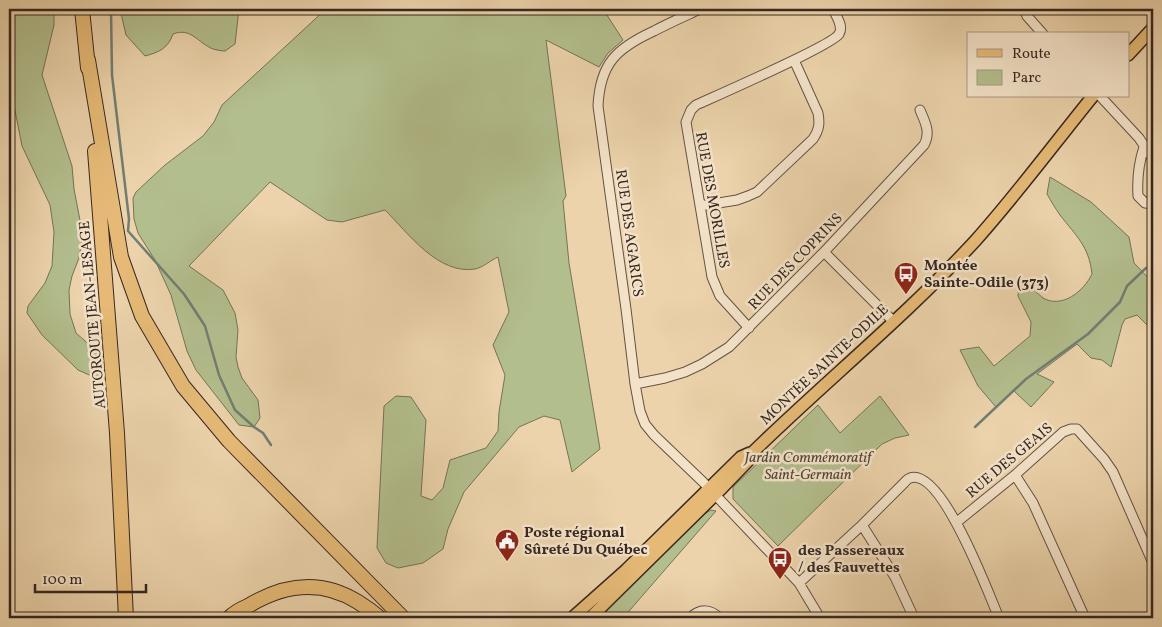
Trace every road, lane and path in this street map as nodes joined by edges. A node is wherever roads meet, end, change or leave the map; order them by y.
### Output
1 (82, 9) edge
2 (700, 9) edge
3 (833, 9) edge
4 (1024, 9) edge
5 (1153, 28) edge
6 (1041, 32) edge
7 (1130, 53) edge
8 (88, 60) junction
9 (794, 60) junction
10 (1091, 98) edge
11 (1102, 98) edge
12 (920, 110) dead end
13 (1144, 147) junction
14 (1153, 159) edge
15 (1153, 204) edge
16 (700, 206) junction
17 (824, 252) junction
18 (893, 321) junction
19 (749, 328) junction
20 (634, 384) junction
21 (1015, 475) junction
22 (712, 492) junction
23 (957, 522) junction
24 (862, 526) junction
25 (1153, 563) edge
26 (799, 583) junction
27 (126, 618) edge
28 (229, 618) edge
29 (380, 618) edge
30 (403, 618) edge
31 (572, 618) edge
32 (590, 618) edge
33 (690, 618) edge
34 (720, 618) edge
35 (820, 618) edge
36 (914, 618) edge
37 (999, 618) edge
38 (1085, 618) edge

1 - 8 highway, AUTOROUTE JEAN-LESAGE
2 - 20 street, RUE DES AGARICS
3 - 9 street, RUE DES MORILLES
4 - 6 street
5 - 7 main road
8 - 27 highway, AUTOROUTE JEAN-LESAGE
8 - 30 highway
9 - 16 street, RUE DES MORILLES
9 - 16 street
10 - 18 main road, MONTÉE SAINTE-ODILE
11 - 13 street
12 - 17 street, RUE DES COPRINS
13 - 14 street
13 - 15 street
16 - 19 street, RUE DES MORILLES
17 - 18 street
17 - 19 street, RUE DES COPRINS
18 - 22 main road, MONTÉE SAINTE-ODILE
19 - 20 street, RUE DES COPRINS
20 - 22 street, RUE DES AGARICS
21 - 23 street, RUE DES GEAIS
21 - 25 street, RUE DES GEAIS
21 - 38 street
22 - 26 street, RUE DES AGARICS
22 - 31 main road, MONTÉE SAINTE-ODILE
22 - 32 main road, MONTÉE SAINTE-ODILE
23 - 24 street
23 - 37 street
24 - 26 street
24 - 36 street
26 - 35 street, RUE DES AGARICS
28 - 29 highway
33 - 34 street

